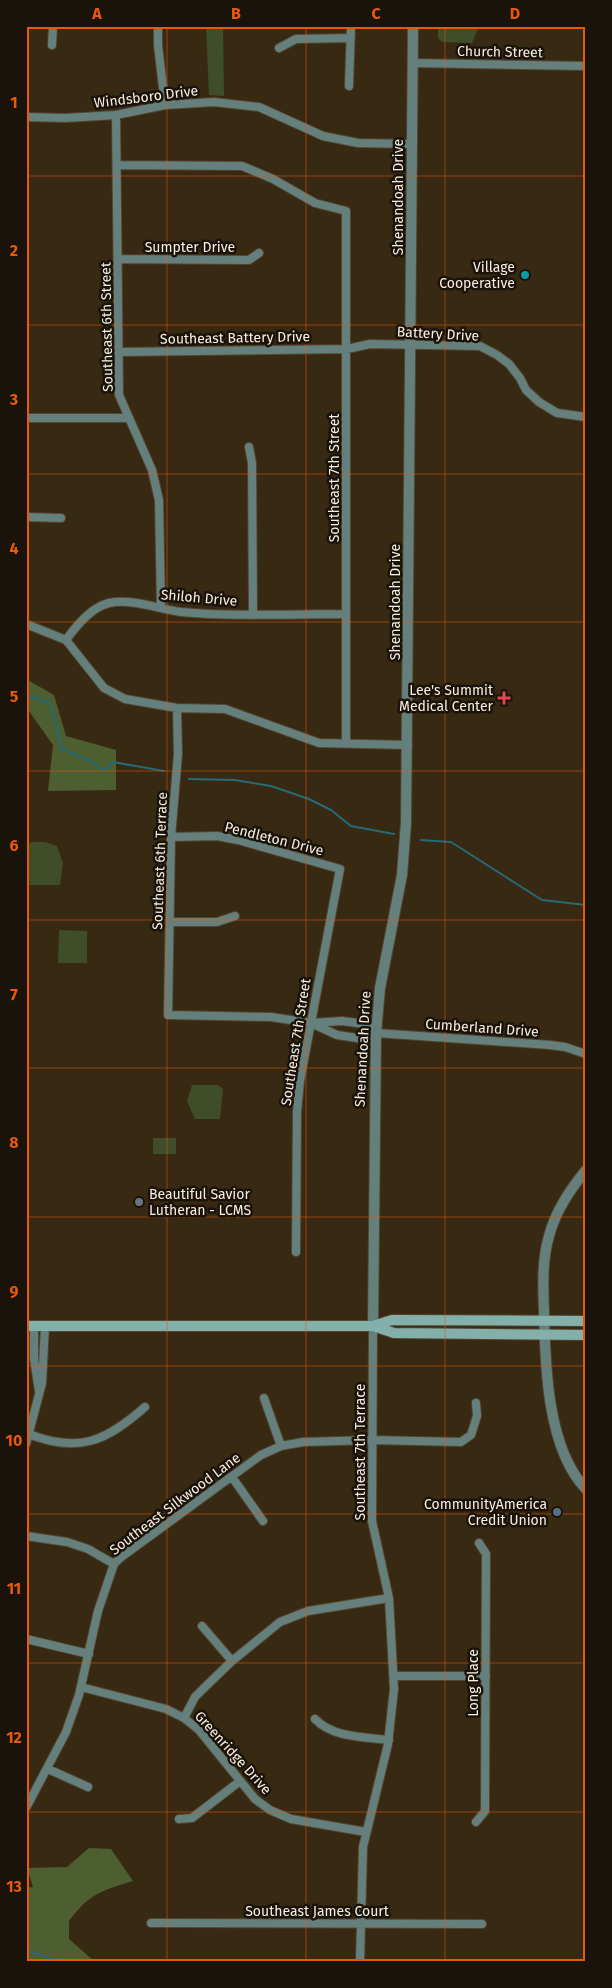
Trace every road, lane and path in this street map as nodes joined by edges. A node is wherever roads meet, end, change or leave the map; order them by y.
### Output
1 (53, 26) edge
2 (158, 26) edge
3 (351, 26) edge
4 (413, 26) edge
5 (350, 38) junction
6 (52, 45) dead end
7 (279, 48) dead end
8 (413, 63) junction
9 (586, 66) edge
10 (348, 86) dead end
11 (166, 105) junction
12 (116, 115) junction
13 (26, 117) edge
14 (412, 144) junction
15 (117, 165) junction
16 (259, 253) dead end
17 (118, 259) junction
18 (411, 344) junction
19 (349, 349) junction
20 (119, 352) junction
21 (586, 417) edge
22 (26, 418) edge
23 (129, 418) junction
24 (249, 447) dead end
25 (26, 517) edge
26 (61, 518) dead end
27 (161, 608) junction
28 (253, 614) junction
29 (346, 614) junction
30 (26, 624) edge
31 (66, 640) junction
32 (177, 708) junction
33 (346, 744) junction
34 (408, 745) junction
35 (172, 837) junction
36 (340, 869) joint
37 (235, 916) dead end
38 (170, 922) junction
39 (168, 1015) joint
40 (311, 1024) junction
41 (376, 1033) junction
42 (586, 1054) edge
43 (586, 1170) edge
44 (296, 1252) dead end
45 (544, 1320) junction
46 (586, 1321) edge
47 (35, 1326) edge
48 (373, 1326) junction
49 (544, 1334) junction
50 (586, 1335) edge
51 (264, 1398) dead end
52 (476, 1403) dead end
53 (144, 1407) dead end
54 (28, 1434) edge
55 (372, 1440) junction
56 (26, 1444) edge
57 (281, 1446) junction
58 (232, 1477) junction
59 (586, 1489) edge
60 (263, 1521) dead end
61 (26, 1536) edge
62 (479, 1543) dead end
63 (114, 1564) junction
64 (389, 1598) junction
65 (202, 1626) dead end
66 (26, 1639) edge
67 (89, 1654) junction
68 (232, 1660) junction
69 (394, 1676) junction
70 (486, 1676) junction
71 (81, 1687) junction
72 (184, 1718) junction
73 (315, 1719) dead end
74 (389, 1740) junction
75 (48, 1769) junction
76 (240, 1781) junction
77 (88, 1787) dead end
78 (26, 1808) edge
79 (179, 1819) dead end
80 (476, 1822) dead end
81 (366, 1832) junction
82 (151, 1923) dead end
83 (362, 1923) junction
84 (482, 1924) dead end
85 (360, 1962) edge

1 - 6 street
2 - 11 street
3 - 5 street
4 - 8 street, Shenandoah Drive
5 - 7 street
5 - 10 street
8 - 9 street, Church Street
8 - 14 street, Shenandoah Drive
11 - 12 street, Windsboro Drive
11 - 14 street, Windsboro Drive
12 - 13 street, Windsboro Drive
12 - 15 street, Southeast 6th Street
14 - 18 street, Shenandoah Drive
15 - 17 street, Southeast 6th Street
15 - 19 street, Southeast 7th Street
16 - 17 street, Sumpter Drive
17 - 20 street, Southeast 6th Street
18 - 19 street, Battery Drive
18 - 21 street, Battery Drive
18 - 34 street, Shenandoah Drive
19 - 20 street, Southeast Battery Drive
19 - 29 street, Southeast 7th Street
20 - 23 street, Southeast 6th Street
22 - 23 street
23 - 27 street, Southeast 6th Street
24 - 28 street
25 - 26 street
27 - 28 street, Shiloh Drive
27 - 31 street, Shiloh Drive
28 - 29 street, Shiloh Drive
29 - 33 street, Southeast 7th Street
30 - 31 street
31 - 32 street
32 - 33 street
32 - 35 street, Southeast 6th Terrace
33 - 34 street
34 - 41 street, Shenandoah Drive
35 - 36 street, Pendleton Drive
35 - 38 street, Southeast 6th Terrace
36 - 40 street, Southeast 7th Street
37 - 38 street
38 - 39 street, Southeast 6th Terrace
39 - 40 street, Cumberland Drive
40 - 41 street, Cumberland Drive
40 - 41 street, Cumberland Drive
40 - 44 street, Southeast 7th Street
41 - 42 street, Cumberland Drive
41 - 48 street, Shenandoah Drive
43 - 45 street
45 - 46 main road
45 - 48 main road
45 - 49 street
47 - 48 main road
47 - 54 street
48 - 49 main road
48 - 55 street, Southeast 7th Terrace
49 - 50 main road
49 - 59 street
51 - 57 street
52 - 55 street, Southeast Silkwood Lane
53 - 54 street
54 - 56 street
55 - 57 street, Southeast Silkwood Lane
55 - 64 street, Southeast 7th Terrace
57 - 58 street, Southeast Silkwood Lane
58 - 60 street
58 - 63 street, Southeast Silkwood Lane
61 - 63 street
62 - 70 street, Long Place
63 - 67 street, Southeast Silkwood Lane
64 - 68 street
64 - 69 street, Southeast 7th Terrace
65 - 68 street
66 - 67 street
67 - 71 street, Southeast Silkwood Lane
68 - 72 street
69 - 70 street
69 - 74 street, Southeast 7th Terrace
70 - 80 street, Long Place
71 - 72 street, Greenridge Drive
71 - 75 street, Southeast Silkwood Lane
72 - 76 street, Greenridge Drive
73 - 74 street
74 - 81 street, Southeast 7th Terrace
75 - 77 street
75 - 78 street, Southeast Silkwood Lane
76 - 79 street
76 - 81 street, Greenridge Drive
81 - 83 street, Southeast 7th Terrace
82 - 83 street, Southeast James Court
83 - 84 street, Southeast James Court
83 - 85 street, Southeast 7th Terrace

